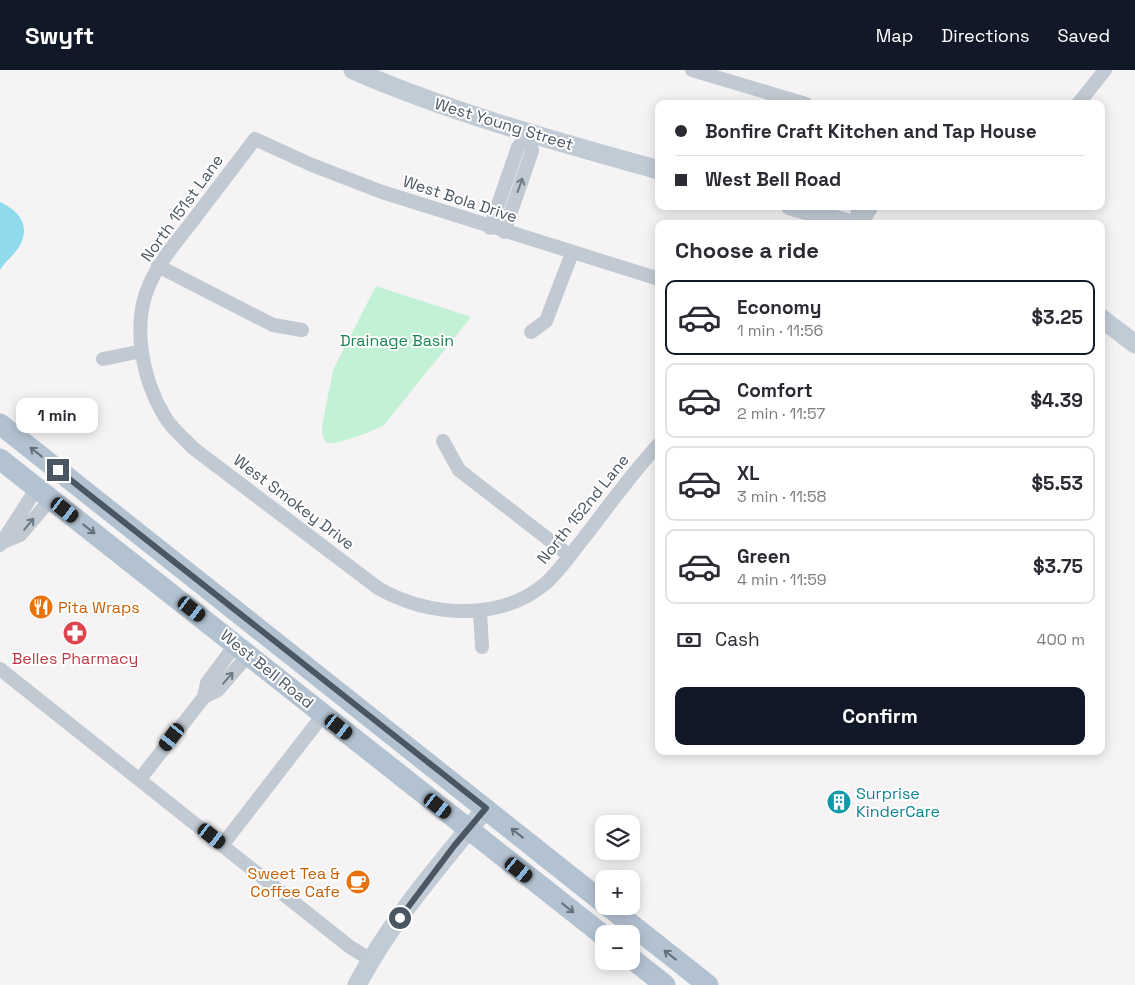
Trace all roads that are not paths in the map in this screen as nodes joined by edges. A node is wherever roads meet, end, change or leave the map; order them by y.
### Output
1 (353, 70) edge
2 (692, 70) edge
3 (1105, 70) edge
4 (793, 100) edge
5 (1081, 100) edge
6 (529, 134) junction
7 (255, 139) joint
8 (655, 169) edge
9 (804, 210) edge
10 (871, 210) edge
11 (838, 220) edge
12 (863, 220) edge
13 (490, 228) junction
14 (504, 232) junction
15 (572, 253) junction
16 (158, 266) junction
17 (655, 278) edge
18 (1105, 321) edge
19 (302, 330) dead end
20 (531, 332) dead end
21 (1135, 344) edge
22 (142, 351) junction
23 (103, 359) dead end
24 (0, 424) edge
25 (443, 441) dead end
26 (655, 449) edge
27 (0, 459) edge
28 (44, 493) junction
29 (1, 543) edge
30 (570, 556) junction
31 (480, 611) junction
32 (482, 646) dead end
33 (242, 649) junction
34 (0, 669) edge
35 (323, 715) junction
36 (140, 779) junction
37 (486, 808) junction
38 (469, 830) junction
39 (223, 844) junction
40 (595, 896) edge
41 (619, 915) edge
42 (595, 929) edge
43 (371, 960) junction
44 (640, 965) edge
45 (357, 985) edge
46 (665, 985) edge
47 (708, 985) edge

1 - 6 street, West Young Street
2 - 4 street
3 - 5 street
6 - 8 street, West Young Street
6 - 13 street
14 -> 6 street
7 - 13 street, West Bola Drive
7 - 16 street, North 151st Lane
9 - 11 street
10 - 12 street
13 - 14 street, West Bola Drive
14 - 15 street, West Bola Drive
15 - 17 street, West Bola Drive
15 - 20 street
16 - 19 street
16 - 22 street, North 151st Lane
18 - 21 street
22 - 23 street
22 - 31 street, West Smokey Drive
37 -> 24 main road, West Bell Road
25 - 30 street
26 - 30 street, North 152nd Lane
27 - 28 main road, West Bell Road
28 - 29 street
28 -> 33 main road, West Bell Road
30 - 31 street, North 152nd Lane
31 - 32 street
33 - 35 main road, West Bell Road
33 - 36 street
34 - 36 street
35 - 38 main road, West Bell Road
35 - 39 street
36 - 39 street
37 - 38 street
40 -> 37 main road, West Bell Road
38 -> 42 main road, West Bell Road
38 - 43 street
39 - 43 street
47 -> 41 main road
43 - 45 street
44 - 46 main road

